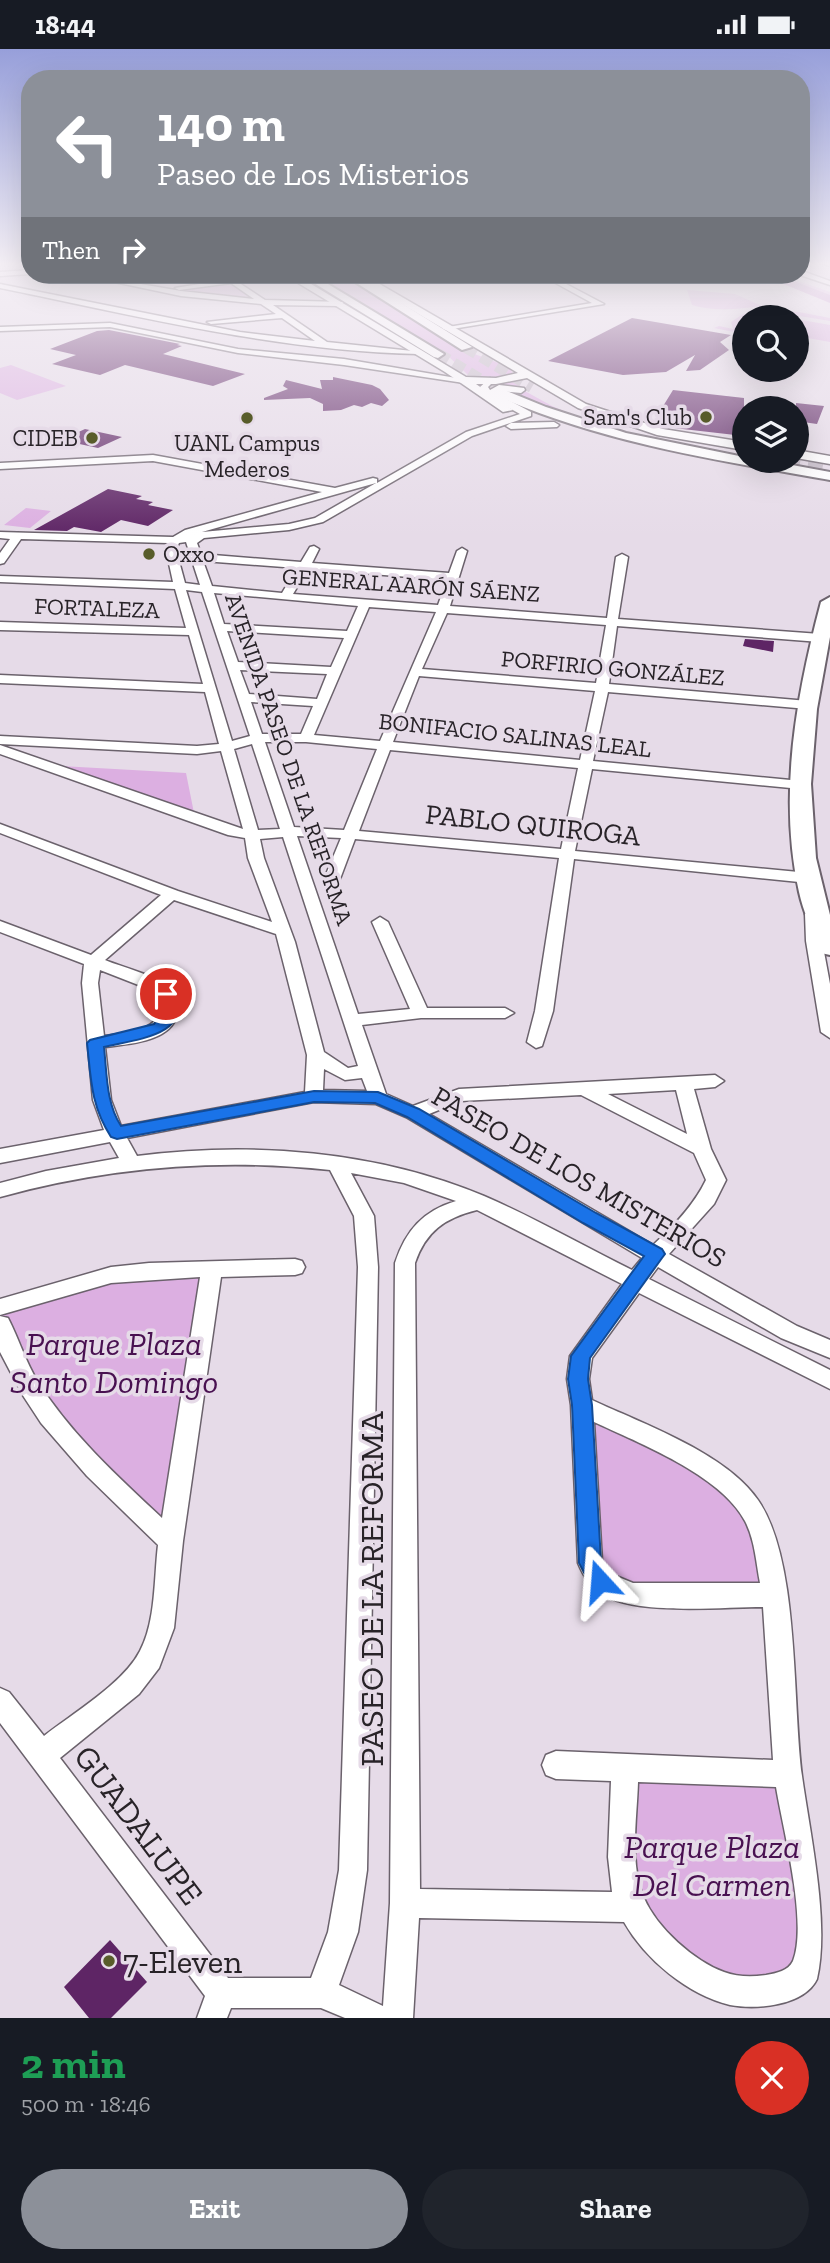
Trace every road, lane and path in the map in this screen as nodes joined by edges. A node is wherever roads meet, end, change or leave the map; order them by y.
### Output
1 (266, 354) edge
2 (423, 354) edge
3 (482, 355) joint
4 (456, 363) junction
5 (413, 373) junction
6 (464, 380) junction
7 (526, 384) junction
8 (495, 387) junction
9 (508, 411) junction
10 (526, 416) junction
11 (621, 421) junction
12 (555, 425) junction
13 (490, 427) junction
14 (656, 439) junction
15 (732, 446) edge
16 (732, 447) edge
17 (677, 449) junction
18 (705, 450) junction
19 (732, 455) edge
20 (809, 459) edge
21 (830, 462) edge
22 (0, 466) edge
23 (825, 475) edge
24 (337, 492) junction
25 (349, 504) junction
26 (243, 517) junction
27 (263, 529) junction
28 (0, 535) edge
29 (18, 535) junction
30 (193, 539) junction
31 (174, 540) junction
32 (314, 549) dead end
33 (462, 551) dead end
34 (196, 557) junction
35 (622, 557) dead end
36 (0, 561) edge
37 (305, 566) junction
38 (454, 577) junction
39 (0, 579) edge
40 (179, 586) junction
41 (208, 589) junction
42 (286, 597) junction
43 (830, 602) edge
44 (365, 603) junction
45 (443, 608) junction
46 (610, 621) junction
47 (0, 626) edge
48 (221, 627) junction
49 (194, 632) junction
50 (351, 635) junction
51 (820, 638) junction
52 (233, 666) junction
53 (333, 671) junction
54 (414, 672) junction
55 (0, 679) edge
56 (209, 688) junction
57 (602, 688) junction
58 (246, 698) junction
59 (320, 703) junction
60 (808, 705) junction
61 (258, 738) junction
62 (306, 738) junction
63 (0, 740) edge
64 (386, 746) junction
65 (225, 747) junction
66 (0, 749) edge
67 (587, 766) junction
68 (801, 785) junction
69 (0, 828) edge
70 (288, 832) junction
71 (252, 834) junction
72 (351, 835) junction
73 (567, 854) junction
74 (332, 879) dead end
75 (810, 885) junction
76 (172, 894) junction
77 (380, 922) dead end
78 (0, 926) edge
79 (282, 931) junction
80 (830, 949) edge
81 (92, 963) junction
82 (421, 1013) junction
83 (505, 1013) dead end
84 (353, 1020) junction
85 (830, 1032) edge
86 (536, 1042) dead end
87 (95, 1043) junction
88 (316, 1055) junction
89 (368, 1072) junction
90 (715, 1081) dead end
91 (683, 1084) junction
92 (586, 1090) junction
93 (314, 1096) junction
94 (378, 1098) junction
95 (413, 1113) junction
96 (117, 1133) junction
97 (701, 1149) junction
98 (0, 1156) edge
99 (131, 1163) junction
100 (338, 1166) junction
101 (0, 1191) edge
102 (479, 1202) junction
103 (656, 1254) junction
104 (295, 1267) dead end
105 (212, 1269) junction
106 (634, 1281) junction
107 (0, 1307) edge
108 (0, 1324) edge
109 (830, 1349) edge
110 (830, 1380) edge
111 (582, 1405) junction
112 (171, 1541) junction
113 (773, 1595) junction
114 (2, 1709) edge
115 (43, 1754) junction
116 (556, 1765) dead end
117 (625, 1770) junction
118 (788, 1774) junction
119 (405, 1903) junction
120 (632, 1907) junction
121 (321, 1993) junction
122 (216, 2005) edge
123 (375, 2018) edge
124 (398, 2018) edge

1 - 5 street
2 - 4 main road
3 - 4 main road
3 - 7 main road
4 - 5 street
4 - 6 main road
5 - 6 street
6 - 8 main road
6 - 9 main road
7 - 8 highway
7 - 11 main road
7 - 14 highway
7 - 18 highway
8 - 10 street
8 - 14 highway
9 - 10 highway
9 - 24 street
10 - 12 highway
10 - 13 street
11 - 14 highway
11 - 15 main road
12 - 13 street
12 - 17 highway
13 - 25 street
14 - 16 highway
14 - 17 highway
14 - 18 highway
17 - 23 highway
18 - 19 highway
20 - 21 highway
22 - 24 street
24 - 25 street
24 - 26 street
25 - 27 street
26 - 27 street
26 - 31 street
27 - 30 street
28 - 29 street
29 - 31 street
29 - 36 street
30 - 31 street
30 - 34 street, AVENIDA PASEO DE LA REFORMA
31 - 40 street, AVENIDA PASEO DE LA REFORMA
32 - 37 street
33 - 38 street
34 - 37 street
34 - 41 street, AVENIDA PASEO DE LA REFORMA
35 - 46 street
37 - 38 street
37 - 42 street
38 - 45 street
39 - 40 street, GENERAL AARÓN SÁENZ
40 - 41 street, GENERAL AARÓN SÁENZ
40 - 49 street, AVENIDA PASEO DE LA REFORMA
41 - 42 street, GENERAL AARÓN SÁENZ
41 - 48 street, AVENIDA PASEO DE LA REFORMA
42 - 44 street, GENERAL AARÓN SÁENZ
43 - 51 highway
44 - 45 street, GENERAL AARÓN SÁENZ
44 - 50 street
45 - 46 street, GENERAL AARÓN SÁENZ
45 - 54 street
46 - 51 street, GENERAL AARÓN SÁENZ
46 - 57 street
47 - 49 street, FORTALEZA
48 - 50 street
48 - 52 street, AVENIDA PASEO DE LA REFORMA
49 - 56 street, AVENIDA PASEO DE LA REFORMA
50 - 53 street
51 - 60 highway
52 - 53 street
52 - 58 street, AVENIDA PASEO DE LA REFORMA
53 - 59 street
54 - 57 street, PORFIRIO GONZÁLEZ
54 - 64 street
55 - 56 street
56 - 65 street, AVENIDA PASEO DE LA REFORMA
57 - 60 street, PORFIRIO GONZÁLEZ
57 - 67 street
58 - 59 street
58 - 61 street, AVENIDA PASEO DE LA REFORMA
59 - 62 street
60 - 68 highway
61 - 62 street, BONIFACIO SALINAS LEAL
61 - 65 street, BONIFACIO SALINAS LEAL
61 - 70 street, AVENIDA PASEO DE LA REFORMA
62 - 64 street, BONIFACIO SALINAS LEAL
63 - 65 street
64 - 67 street, BONIFACIO SALINAS LEAL
64 - 72 street
65 - 71 street, AVENIDA PASEO DE LA REFORMA
66 - 71 street, PABLO QUIROGA
67 - 68 street, BONIFACIO SALINAS LEAL
67 - 73 street
68 - 75 highway
69 - 76 street
70 - 71 street, PABLO QUIROGA
70 - 72 street, PABLO QUIROGA
70 - 84 street, AVENIDA PASEO DE LA REFORMA
71 - 79 street, AVENIDA PASEO DE LA REFORMA
72 - 73 street, PABLO QUIROGA
72 - 74 street
73 - 75 street, PABLO QUIROGA
73 - 86 street
75 - 80 highway
75 - 85 street
76 - 79 street
76 - 81 street
77 - 82 street
78 - 81 street
79 - 88 street, AVENIDA PASEO DE LA REFORMA
81 - 87 street
81 - 87 street
82 - 83 street
82 - 84 street
84 - 89 street, AVENIDA PASEO DE LA REFORMA
87 - 96 street
88 - 89 street
88 - 93 street, AVENIDA PASEO DE LA REFORMA
89 - 94 street, AVENIDA PASEO DE LA REFORMA
90 - 91 street
91 - 92 street
91 - 97 street
92 - 95 street
92 - 97 street
93 - 94 street, PASEO DE LOS MISTERIOS
93 - 96 street, PASEO DE LOS MISTERIOS
94 - 95 street, PASEO DE LOS MISTERIOS
95 - 103 street, PASEO DE LOS MISTERIOS
96 - 98 street, PASEO DE LOS MISTERIOS
96 - 99 street
97 - 103 street
99 - 100 street, PASEO DE LOS MISTERIOS
99 - 101 street, PASEO DE LOS MISTERIOS
100 - 102 street, PASEO DE LOS MISTERIOS
100 - 121 street, PASEO DE LA REFORMA
102 - 106 street, PASEO DE LOS MISTERIOS
102 - 119 street, PASEO DE LA REFORMA
103 - 106 street
103 - 109 street, PASEO DE LOS MISTERIOS
104 - 105 street
105 - 107 street
105 - 112 street
106 - 110 street, PASEO DE LOS MISTERIOS
106 - 111 street
108 - 112 street
111 - 113 street
111 - 113 street
112 - 115 street
113 - 118 street
114 - 115 street, GUADALUPE
115 - 122 street, GUADALUPE
116 - 117 street
117 - 118 street
117 - 120 street
118 - 120 street
119 - 120 street
119 - 124 street, PASEO DE LA REFORMA
121 - 122 street
121 - 123 street

